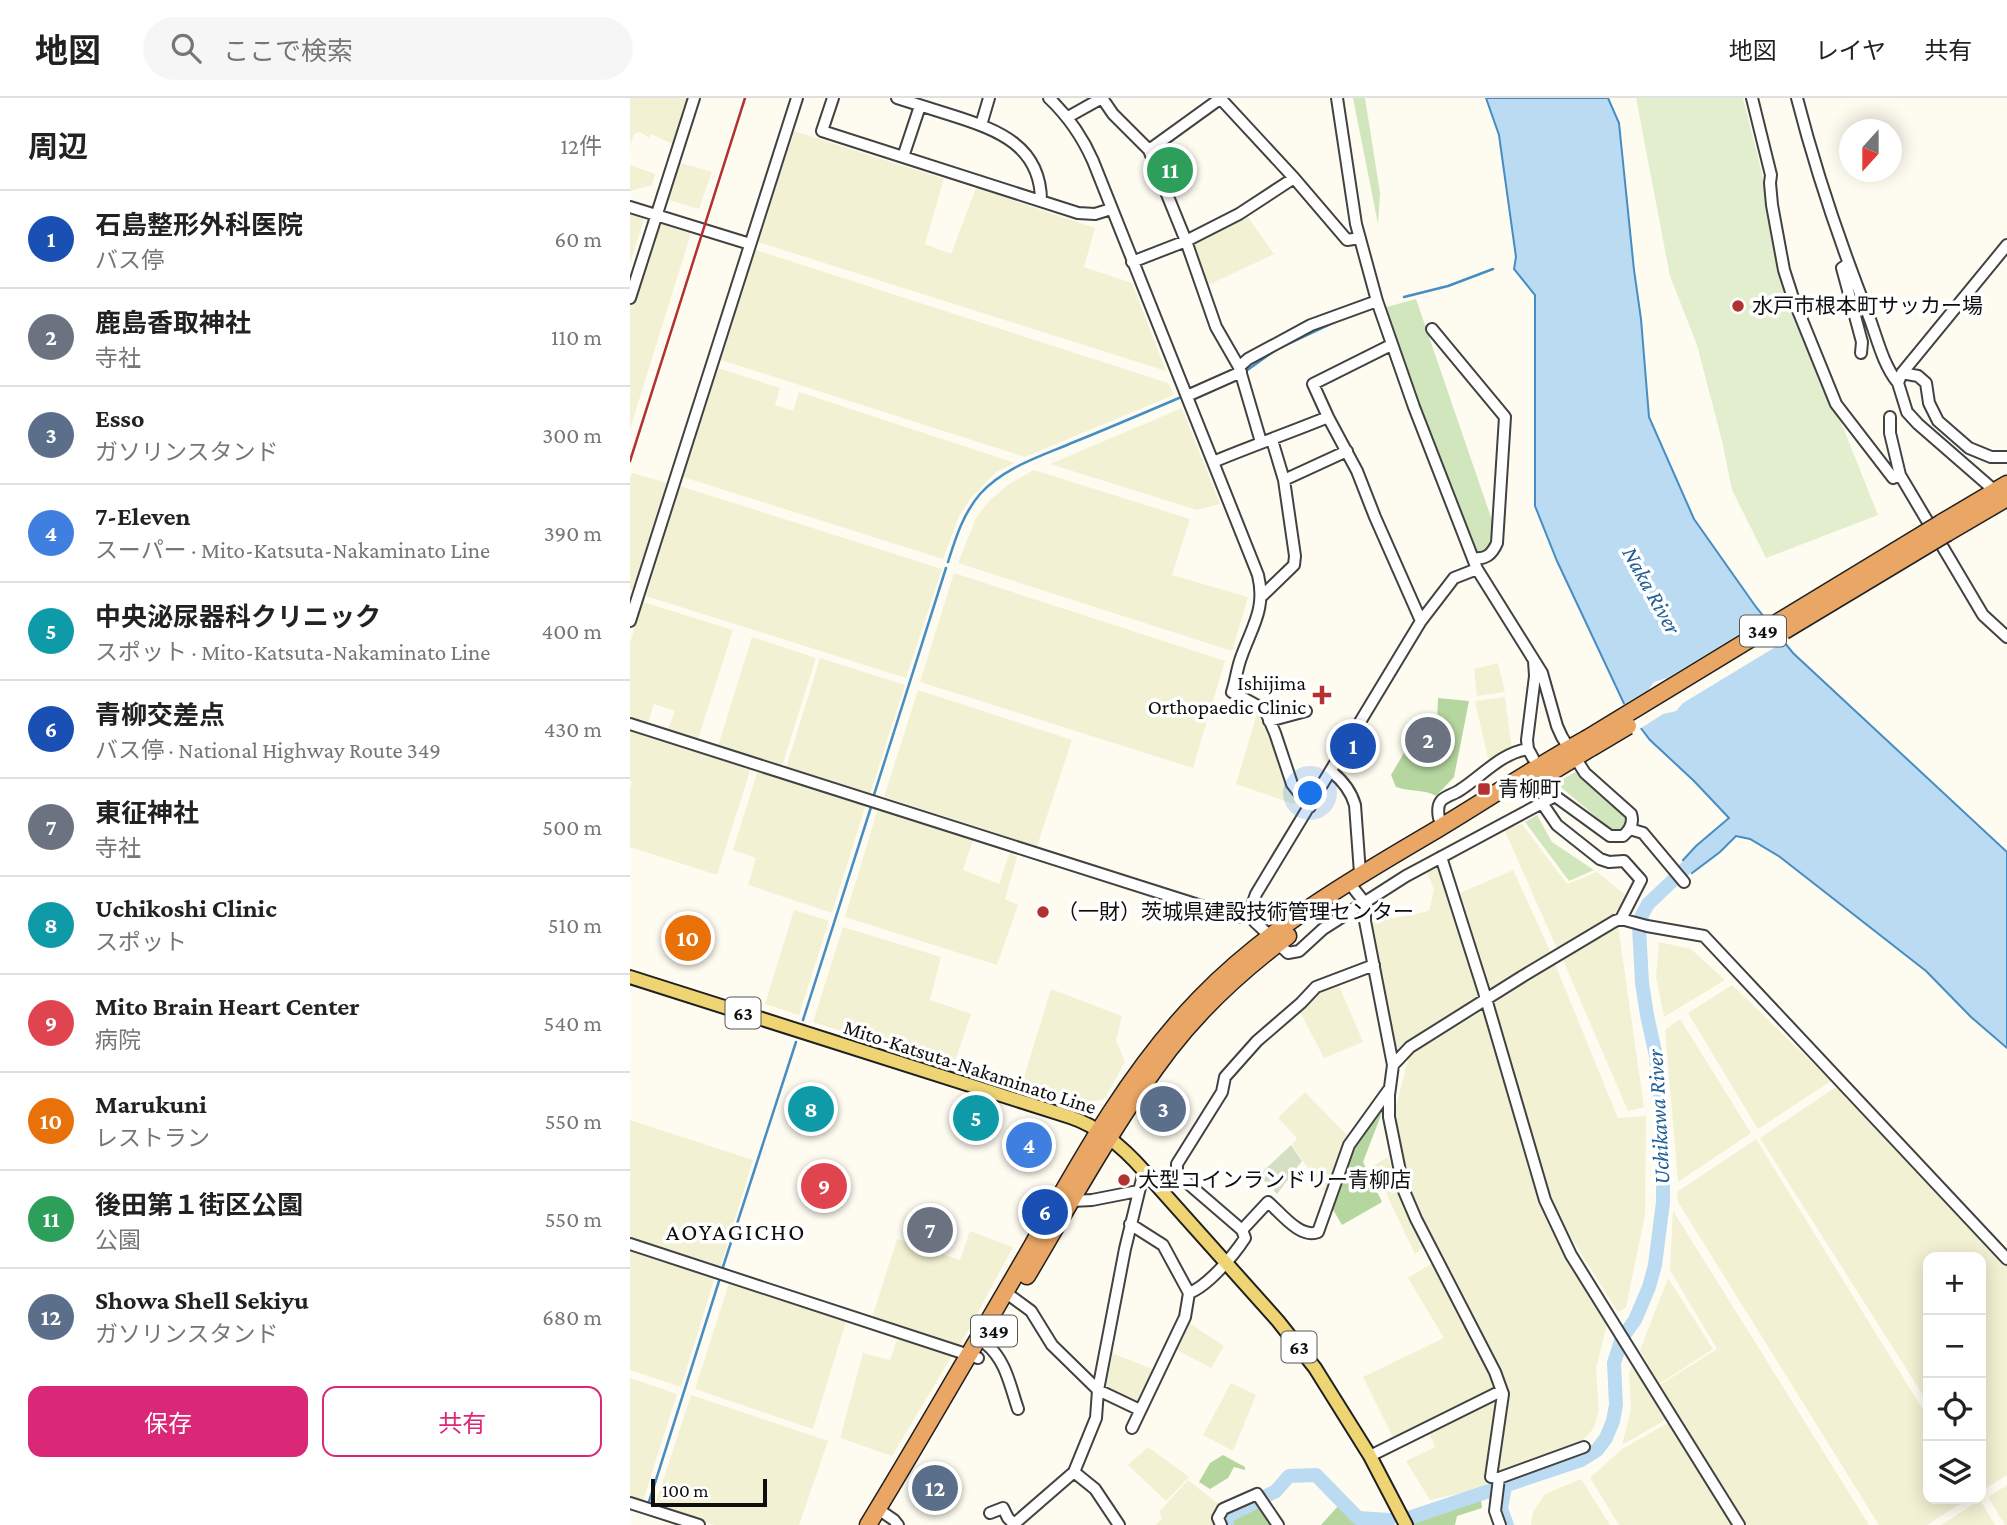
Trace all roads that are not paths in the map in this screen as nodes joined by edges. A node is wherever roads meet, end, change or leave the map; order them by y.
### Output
1 (694, 98) edge
2 (797, 98) edge
3 (833, 98) edge
4 (897, 98) edge
5 (989, 98) edge
6 (1049, 98) edge
7 (1102, 98) edge
8 (1220, 98) edge
9 (1337, 98) edge
10 (1752, 98) edge
11 (1797, 98) edge
12 (920, 106) junction
13 (1068, 117) junction
14 (981, 125) junction
15 (1149, 150) junction
16 (903, 157) junction
17 (1294, 178) junction
18 (1041, 201) junction
19 (630, 207) edge
20 (1111, 209) junction
21 (656, 215) junction
22 (1360, 238) junction
23 (1186, 241) junction
24 (750, 244) junction
25 (2007, 246) edge
26 (1132, 262) junction
27 (1848, 264) junction
28 (630, 298) edge
29 (1377, 301) junction
30 (1432, 328) dead end
31 (1391, 345) junction
32 (1861, 354) dead end
33 (1240, 369) junction
34 (1900, 378) junction
35 (1187, 396) junction
36 (1328, 417) junction
37 (1890, 418) dead end
38 (1266, 441) junction
39 (1347, 451) junction
40 (2007, 457) edge
41 (1213, 462) junction
42 (1900, 475) junction
43 (1284, 480) junction
44 (2003, 494) edge
45 (1475, 564) junction
46 (1262, 596) junction
47 (630, 621) edge
48 (1421, 621) junction
49 (2007, 637) edge
50 (1534, 661) junction
51 (1306, 711) dead end
52 (1269, 721) junction
53 (630, 724) edge
54 (1573, 752) junction
55 (1332, 772) junction
56 (1542, 803) junction
57 (1310, 807) junction
58 (1439, 818) dead end
59 (1630, 829) junction
60 (1441, 857) junction
61 (1360, 873) junction
62 (1684, 882) dead end
63 (1354, 889) junction
64 (1365, 903) junction
65 (1252, 917) junction
66 (1621, 919) junction
67 (1273, 940) junction
68 (1374, 965) junction
69 (630, 977) edge
70 (1486, 999) junction
71 (1393, 1065) junction
72 (1391, 1087) junction
73 (1105, 1134) junction
74 (1144, 1171) junction
75 (1138, 1191) junction
76 (1072, 1201) junction
77 (1130, 1224) junction
78 (1242, 1230) junction
79 (630, 1244) edge
80 (2007, 1259) edge
81 (1225, 1263) junction
82 (1189, 1293) junction
83 (1009, 1295) junction
84 (977, 1352) junction
85 (1098, 1390) junction
86 (1503, 1394) junction
87 (1018, 1409) dead end
88 (1140, 1410) junction
89 (1132, 1428) dead end
90 (1584, 1447) dead end
91 (1370, 1455) junction
92 (1074, 1472) junction
93 (1499, 1481) junction
94 (630, 1503) edge
95 (990, 1513) dead end
96 (885, 1518) edge
97 (1013, 1523) edge
98 (699, 1525) edge
99 (868, 1525) edge
100 (1119, 1525) edge
101 (1221, 1525) edge
102 (1278, 1525) edge
103 (1406, 1525) edge
104 (1500, 1525) edge
105 (1739, 1525) edge

1 - 21 street
2 - 24 street
3 - 16 street
4 - 12 street
5 - 14 street
6 - 13 street
7 - 13 street
7 - 15 street
8 - 15 street
8 - 17 street
9 - 22 street
10 - 42 street
11 - 27 street
12 - 14 street
12 - 16 street
13 - 20 street
14 - 18 street
15 - 23 street
16 - 18 street
17 - 22 street
17 - 23 street
18 - 20 street
19 - 21 street
20 - 26 street
21 - 24 street
21 - 28 street
22 - 29 street
23 - 26 street
23 - 33 street
24 - 47 street
25 - 34 street
26 - 35 street
27 - 32 street
27 - 34 street
29 - 31 street
29 - 33 street
30 - 45 street
31 - 36 street
31 - 45 street
33 - 35 street
33 - 38 street
34 - 40 street
34 - 44 street
35 - 41 street
36 - 38 street
36 - 39 street
37 - 42 street
38 - 41 street
38 - 43 street
39 - 43 street
39 - 48 street
41 - 46 street
42 - 49 street
43 - 46 street
44 - 54 highway, 349, bridge
45 - 48 street
45 - 50 street
46 - 52 street
48 - 55 street
50 - 54 street
50 - 58 street
51 - 52 street
52 - 57 street
53 - 65 street
54 - 59 street
54 - 61 highway, 349
54 - 63 highway, 349
55 - 57 street
55 - 61 street
56 - 59 street
56 - 60 street
56 - 66 street
57 - 65 street
59 - 62 street
60 - 64 street
60 - 70 street
61 - 67 highway, 349
63 - 64 street
63 - 67 highway, 349
64 - 67 street
64 - 68 street
65 - 67 street
66 - 70 street
66 - 80 street
67 - 73 highway, 349
68 - 71 street
68 - 78 street
69 - 73 main road, Mito-Katsuta-Nakaminato Line / 63
70 - 71 street
70 - 105 street
71 - 72 street
72 - 78 street
72 - 86 street
73 - 74 main road, Mito-Katsuta-Nakaminato Line / 63
73 - 76 highway, 349
73 - 83 highway, 349
74 - 75 street
74 - 81 main road, Mito-Katsuta-Nakaminato Line / 63
75 - 76 street
75 - 77 street
76 - 83 highway, 349
77 - 82 street
77 - 85 street
78 - 81 street
79 - 84 street
81 - 82 street
81 - 91 main road, Mito-Katsuta-Nakaminato Line / 63
82 - 88 street
83 - 84 highway, 349
83 - 85 street
84 - 87 street
84 - 96 highway, 349
85 - 88 street
85 - 92 street
86 - 91 street
86 - 93 street
88 - 89 street
90 - 93 street
91 - 103 main road, Mito-Katsuta-Nakaminato Line / 63
92 - 97 street
92 - 100 street
93 - 104 street
94 - 98 street
95 - 97 street
96 - 99 highway, 349
101 - 102 street

